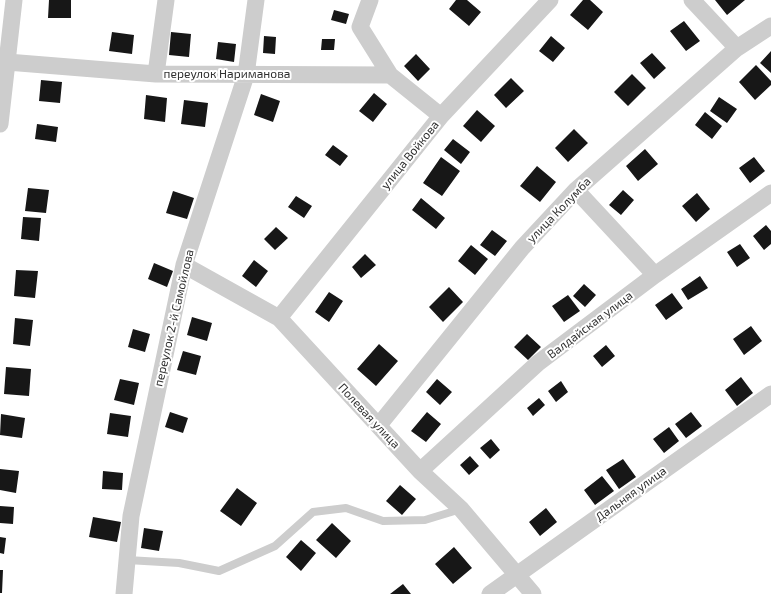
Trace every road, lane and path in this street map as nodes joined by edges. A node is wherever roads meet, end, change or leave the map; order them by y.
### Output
1 (14, 0) edge
2 (166, 0) edge
3 (256, 0) edge
4 (370, 0) edge
5 (550, 0) edge
6 (692, 0) edge
7 (771, 26) edge
8 (737, 48) junction
9 (4, 63) edge
10 (156, 74) junction
11 (246, 74) junction
12 (390, 75) junction
13 (441, 116) junction
14 (0, 124) edge
15 (576, 190) junction
16 (771, 193) edge
17 (184, 265) junction
18 (655, 275) junction
19 (279, 318) junction
20 (771, 394) edge
21 (379, 426) junction
22 (420, 471) junction
23 (461, 509) junction
24 (127, 560) junction
25 (516, 576) junction
26 (124, 594) edge
27 (490, 594) edge
28 (533, 594) edge

1 - 9 street
2 - 10 street
3 - 11 street, переулок 2-й Самойлова
4 - 12 street
5 - 13 street, улица Войкова
6 - 8 street
7 - 8 street, улица Колумба
8 - 15 street, улица Колумба
9 - 10 street, переулок Нариманова
9 - 14 street
10 - 11 street, переулок Нариманова
11 - 12 street, переулок Нариманова
11 - 17 street, переулок 2-й Самойлова
12 - 13 street
13 - 19 street, улица Войкова
15 - 18 street
15 - 21 street, улица Колумба
16 - 18 street, Валдайская улица
17 - 19 street, Полевая улица
17 - 24 street, переулок 2-й Самойлова
18 - 22 street, Валдайская улица
19 - 21 street, Полевая улица
20 - 25 street, Дальняя улица
21 - 22 street, Полевая улица
22 - 23 street, Полевая улица
23 - 24 lane
23 - 25 street, Полевая улица
24 - 26 street, переулок 2-й Самойлова
25 - 27 street, Дальняя улица
25 - 28 street, Полевая улица

